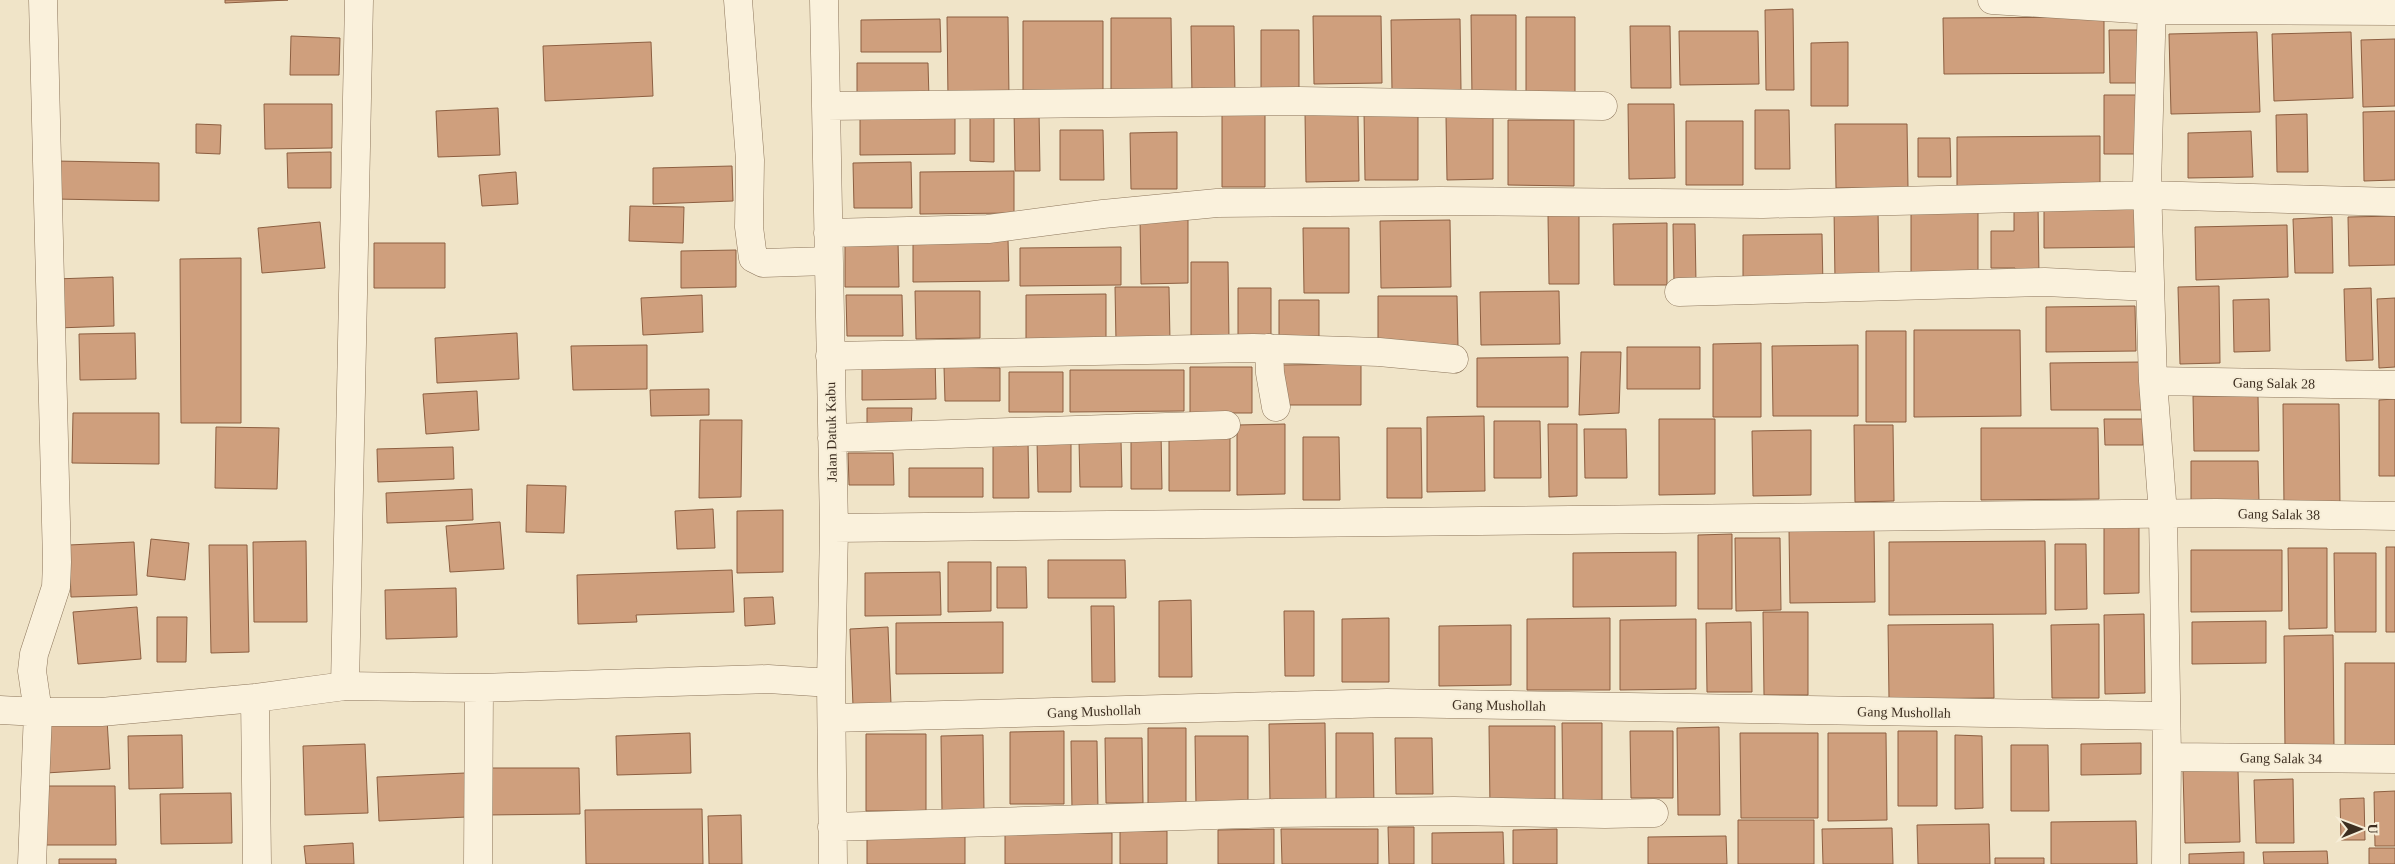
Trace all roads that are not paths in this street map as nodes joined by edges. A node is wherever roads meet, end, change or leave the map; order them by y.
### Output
1 (43, 0) edge
2 (359, 0) edge
3 (738, 0) edge
4 (824, 0) edge
5 (1992, 0) edge
6 (2152, 5) edge
7 (2395, 11) edge
8 (826, 106) junction
9 (1603, 106) dead end
10 (2147, 195) junction
11 (2395, 202) edge
12 (828, 233) junction
13 (828, 261) junction
14 (2150, 288) junction
15 (1679, 292) dead end
16 (1268, 348) junction
17 (830, 356) junction
18 (1454, 358) dead end
19 (2153, 381) junction
20 (2395, 385) edge
21 (1276, 407) dead end
22 (1226, 425) dead end
23 (832, 438) junction
24 (2163, 514) junction
25 (2395, 516) edge
26 (834, 528) junction
27 (821, 682) junction
28 (345, 686) junction
29 (479, 688) junction
30 (255, 698) junction
31 (0, 710) edge
32 (38, 712) junction
33 (2166, 716) junction
34 (832, 718) junction
35 (2167, 757) junction
36 (2395, 759) edge
37 (1654, 813) dead end
38 (832, 827) junction
39 (32, 864) edge
40 (257, 864) edge
41 (478, 864) edge
42 (833, 864) edge
43 (2166, 864) edge

1 - 32 street
2 - 28 street
3 - 13 street
4 - 8 street, Jalan Datuk Kabu
5 - 6 street
6 - 7 street
6 - 10 street
8 - 9 street
8 - 12 street, Jalan Datuk Kabu
10 - 11 street
10 - 12 street
10 - 14 street
12 - 13 street, Jalan Datuk Kabu
13 - 17 street, Jalan Datuk Kabu
14 - 15 street
14 - 19 street
16 - 17 street
16 - 18 street
16 - 21 street
17 - 23 street, Jalan Datuk Kabu
19 - 20 street, Gang Salak 28
19 - 24 street
22 - 23 street
23 - 26 street, Jalan Datuk Kabu
24 - 25 street, Gang Salak 38
24 - 26 street, Gang Salak 38
24 - 33 street
26 - 27 street, Jalan Datuk Kabu
27 - 29 street
27 - 34 street, Jalan Datuk Kabu
28 - 29 street
28 - 30 street
29 - 41 street
30 - 32 street
30 - 40 street
31 - 32 street
32 - 39 street
33 - 34 street, Gang Mushollah
33 - 35 street
34 - 38 street, Jalan Datuk Kabu
35 - 36 street, Gang Salak 34
35 - 43 street
37 - 38 street
38 - 42 street, Jalan Datuk Kabu

